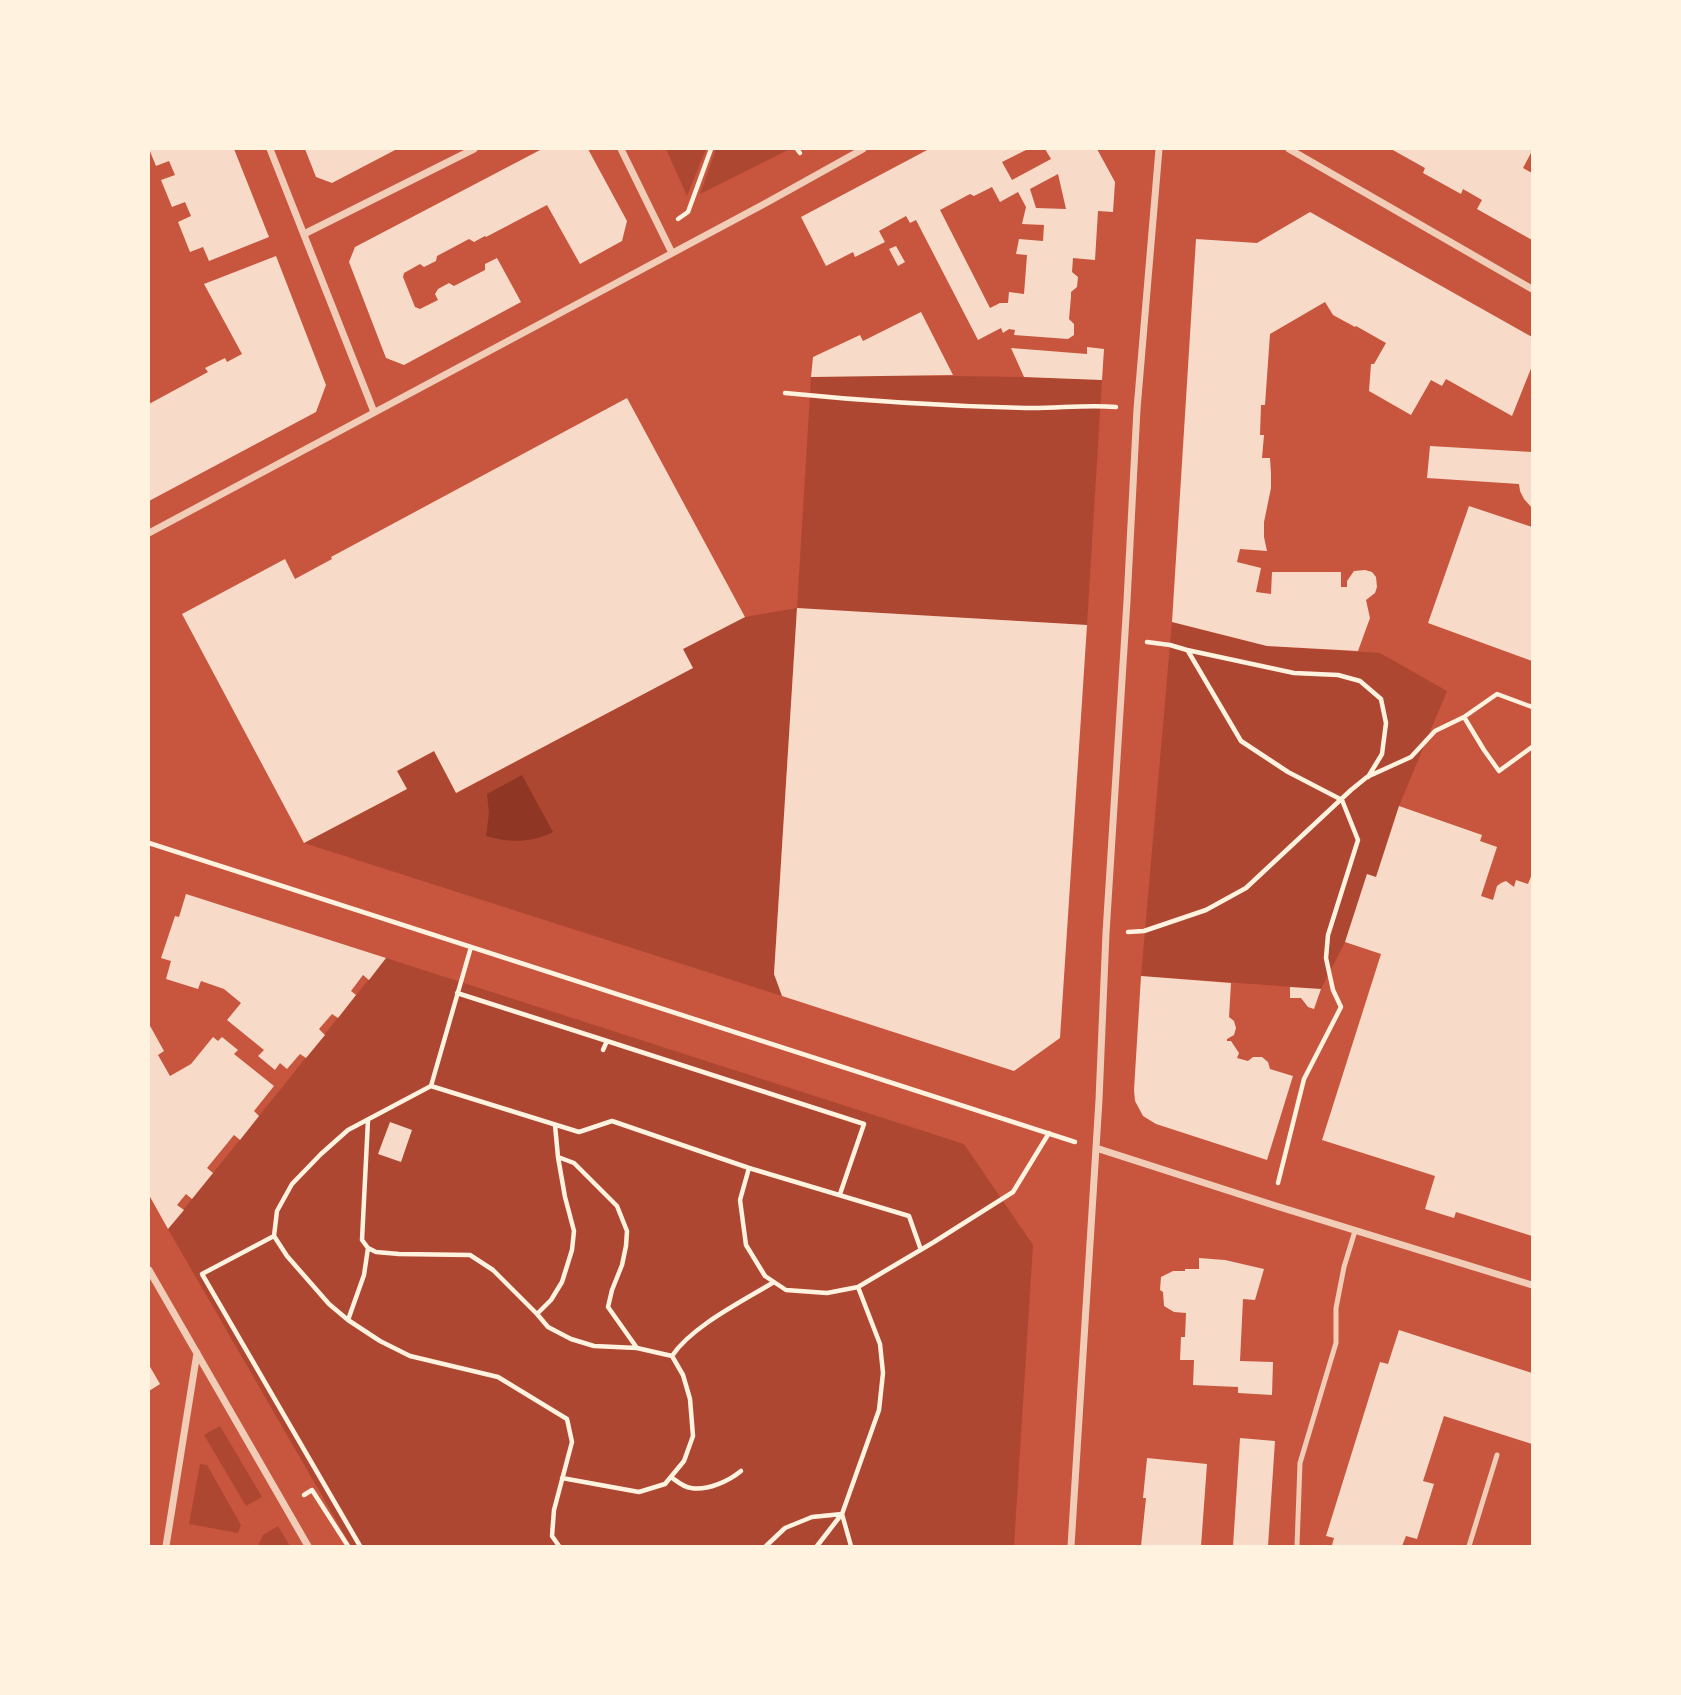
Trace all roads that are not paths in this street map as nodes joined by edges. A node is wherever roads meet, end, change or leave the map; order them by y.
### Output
1 (270, 149) edge
2 (474, 149) edge
3 (621, 149) edge
4 (863, 149) edge
5 (1159, 149) edge
6 (1289, 149) edge
7 (851, 151) edge
8 (304, 234) junction
9 (671, 253) junction
10 (1532, 289) edge
11 (374, 412) junction
12 (149, 533) edge
13 (1096, 1148) junction
14 (1355, 1231) junction
15 (149, 1270) edge
16 (1532, 1285) edge
17 (197, 1353) junction
18 (1497, 1455) dead end
19 (166, 1546) edge
20 (308, 1546) edge
21 (1071, 1546) edge
22 (1297, 1546) edge
23 (1469, 1546) edge

1 - 8 street
2 - 8 street
3 - 9 street
4 - 7 street
5 - 13 street
6 - 10 street
7 - 9 street
8 - 11 street
9 - 11 street
11 - 12 street
13 - 14 street
13 - 21 street
14 - 16 street
14 - 22 lane
15 - 17 street
17 - 19 street
17 - 20 street
18 - 23 lane

